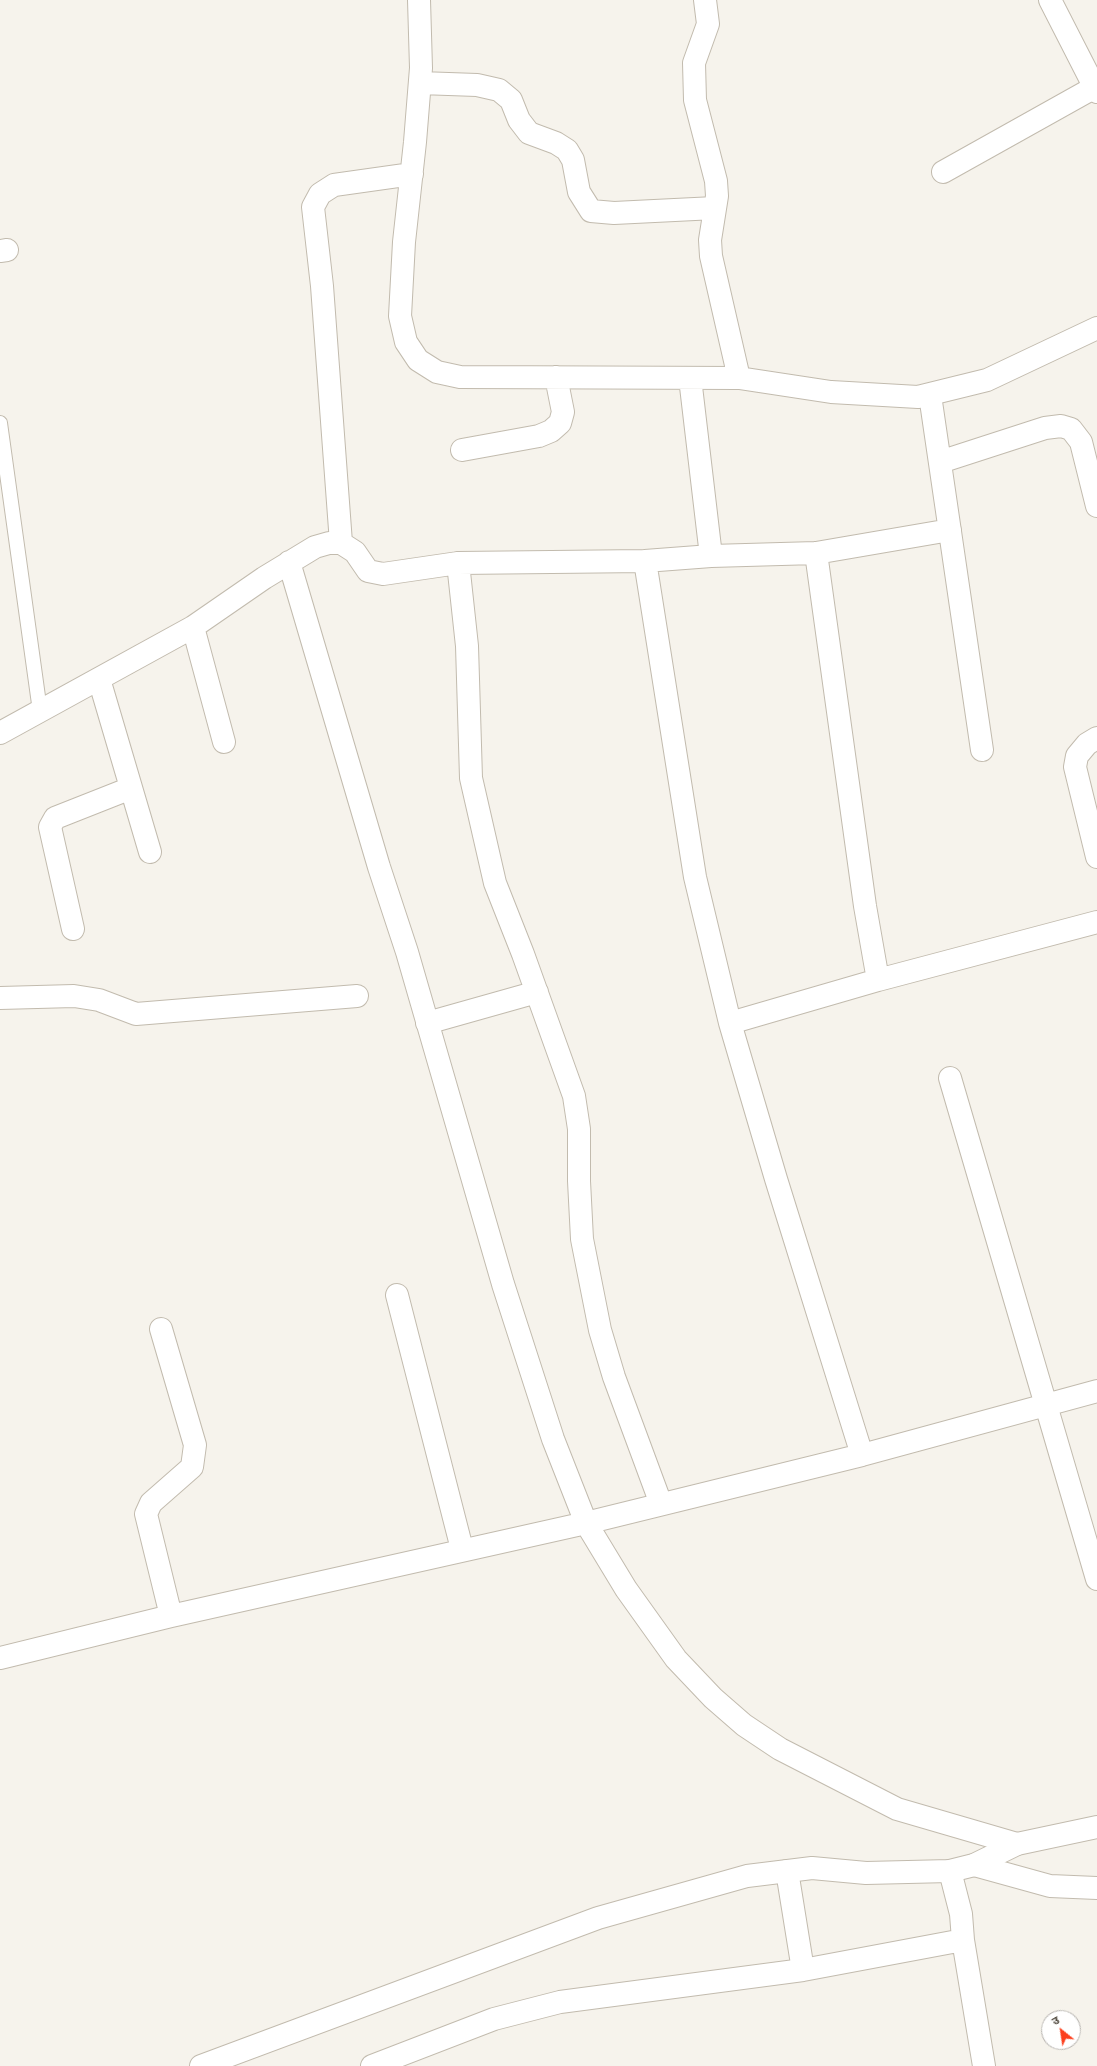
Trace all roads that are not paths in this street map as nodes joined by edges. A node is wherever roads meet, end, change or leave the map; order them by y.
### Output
1 (418, 0) edge
2 (705, 0) edge
3 (1050, 0) edge
4 (420, 83) junction
5 (1096, 90) edge
6 (942, 172) dead end
7 (412, 174) junction
8 (715, 208) junction
9 (1097, 328) edge
10 (556, 377) junction
11 (690, 378) junction
12 (739, 378) junction
13 (930, 395) junction
14 (0, 424) edge
15 (462, 450) dead end
16 (940, 462) junction
17 (1097, 506) edge
18 (950, 530) junction
19 (341, 543) junction
20 (816, 553) junction
21 (711, 556) junction
22 (645, 561) junction
23 (289, 562) junction
24 (458, 563) junction
25 (193, 627) junction
26 (99, 679) junction
27 (40, 711) junction
28 (0, 733) edge
29 (1097, 738) edge
30 (224, 742) dead end
31 (982, 750) dead end
32 (131, 788) junction
33 (150, 852) dead end
34 (1097, 857) edge
35 (1097, 922) edge
36 (73, 929) dead end
37 (878, 980) junction
38 (537, 992) junction
39 (357, 996) dead end
40 (0, 998) edge
41 (427, 1023) junction
42 (730, 1023) junction
43 (950, 1078) dead end
44 (397, 1296) dead end
45 (161, 1328) dead end
46 (1097, 1391) edge
47 (1046, 1404) junction
48 (862, 1455) junction
49 (662, 1504) junction
50 (586, 1523) junction
51 (462, 1550) junction
52 (1097, 1579) edge
53 (171, 1616) junction
54 (0, 1658) edge
55 (1097, 1827) edge
56 (1017, 1844) junction
57 (974, 1865) junction
58 (787, 1871) junction
59 (950, 1871) junction
60 (1097, 1888) edge
61 (963, 1940) junction
62 (803, 1970) junction
63 (201, 2066) edge
64 (372, 2066) edge
65 (984, 2066) edge

1 - 4 street
2 - 8 street
3 - 5 street
4 - 7 street
4 - 8 street
5 - 6 street
7 - 10 street
7 - 19 street
8 - 12 street
9 - 13 street
10 - 11 street
10 - 15 street
11 - 12 street
11 - 21 street
12 - 13 street
13 - 16 street
14 - 27 lane
16 - 17 street
16 - 18 street
18 - 20 street
18 - 31 street
19 - 23 street
19 - 24 street
20 - 21 street
20 - 37 street
21 - 22 street
22 - 24 street
22 - 42 street
23 - 25 street
23 - 41 street
24 - 38 street
25 - 26 street
25 - 30 street
26 - 27 street
26 - 32 street
27 - 28 street
29 - 34 street
32 - 33 street
32 - 36 street
35 - 37 street
37 - 42 street
38 - 41 street
38 - 49 street
39 - 40 street
41 - 50 street
42 - 48 street
43 - 47 street
44 - 51 street
45 - 53 street
46 - 47 street
47 - 48 street
47 - 52 street
48 - 49 street
49 - 50 street
50 - 51 street
50 - 56 street
51 - 53 street
53 - 54 street
55 - 56 street
56 - 57 street
57 - 59 street
57 - 60 street
58 - 59 street
58 - 62 street
58 - 63 street
59 - 61 street
61 - 62 street
61 - 65 street
62 - 64 street

